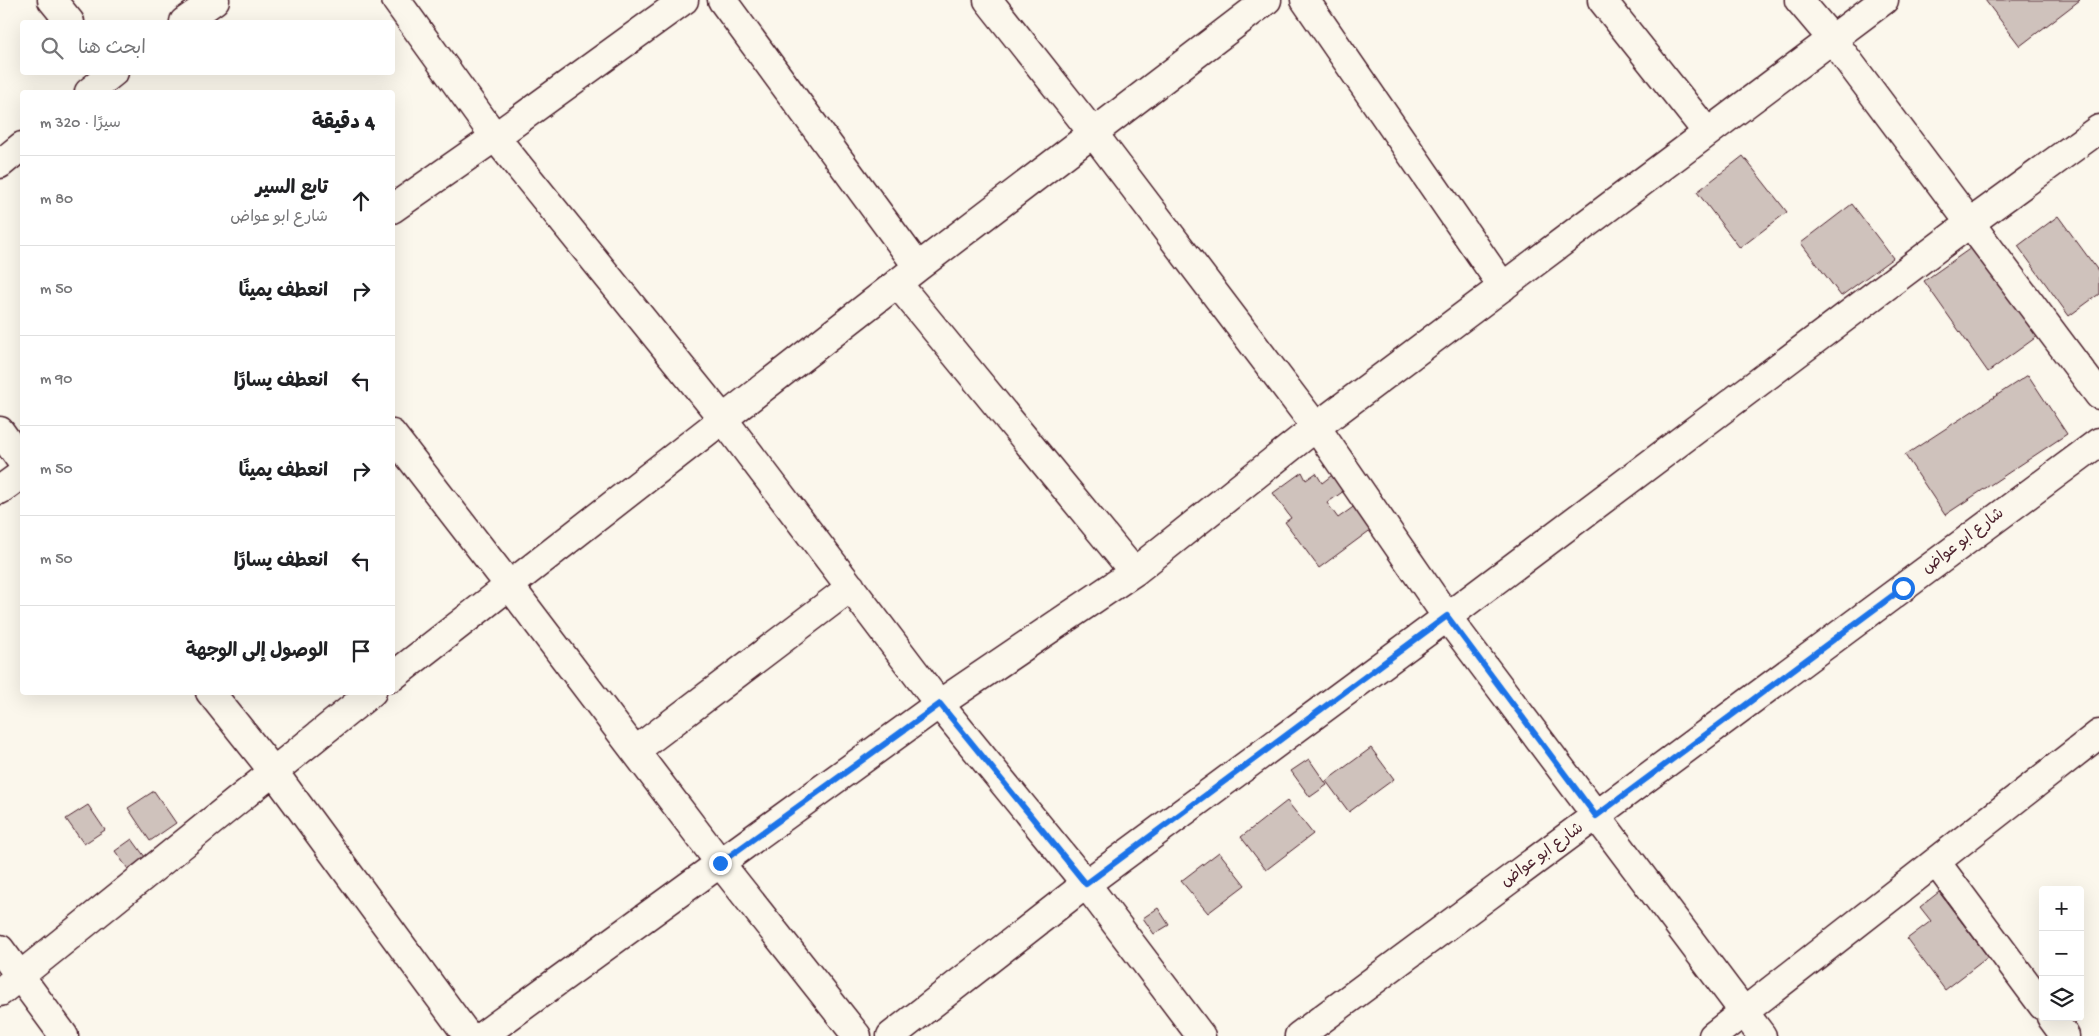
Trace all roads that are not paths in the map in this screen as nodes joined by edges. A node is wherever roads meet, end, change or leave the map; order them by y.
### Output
1 (52, 0) edge
2 (215, 0) edge
3 (396, 0) edge
4 (684, 0) edge
5 (722, 0) edge
6 (988, 0) edge
7 (1267, 0) edge
8 (1305, 0) edge
9 (1602, 0) edge
10 (1799, 0) edge
11 (1884, 0) edge
12 (68, 20) edge
13 (187, 20) edge
14 (1832, 40) junction
15 (114, 78) edge
16 (93, 90) edge
17 (2099, 129) edge
18 (1706, 132) junction
19 (1093, 133) junction
20 (495, 137) junction
21 (20, 148) edge
22 (0, 164) edge
23 (395, 207) edge
24 (1970, 223) junction
25 (907, 275) junction
26 (1503, 287) junction
27 (2099, 395) edge
28 (723, 419) junction
29 (1316, 427) junction
30 (0, 431) edge
31 (395, 438) edge
32 (2099, 442) edge
33 (20, 459) edge
34 (20, 475) edge
35 (0, 490) edge
36 (1134, 572) junction
37 (509, 585) junction
38 (851, 587) junction
39 (1447, 616) junction
40 (395, 675) edge
41 (212, 695) edge
42 (368, 695) edge
43 (940, 704) junction
44 (2099, 734) edge
45 (635, 751) junction
46 (273, 770) junction
47 (1596, 816) junction
48 (1936, 862) junction
49 (720, 863) junction
50 (1086, 884) junction
51 (0, 949) edge
52 (10, 984) edge
53 (2039, 1001) edge
54 (1744, 1012) junction
55 (2054, 1021) edge
56 (64, 1036) edge
57 (468, 1036) edge
58 (482, 1036) edge
59 (857, 1036) edge
60 (891, 1036) edge
61 (1202, 1036) edge
62 (1299, 1036) edge
63 (1713, 1036) edge
64 (1762, 1036) edge
65 (2065, 1036) edge

1 - 12 street
2 - 13 street
3 - 20 street
4 - 20 street
5 - 25 street
6 - 19 street
7 - 19 street
8 - 26 street
9 - 18 street
10 - 14 street
11 - 14 street
14 - 18 street
14 - 24 street
15 - 16 street
17 - 24 street
18 - 26 street
19 - 25 street
19 - 29 street
20 - 23 street
20 - 28 street
21 - 22 street
24 - 27 street
24 - 39 street
25 - 28 street
25 - 36 street
26 - 29 street
28 - 37 street
28 - 38 street
29 - 36 street
29 - 39 street
30 - 33 street
31 - 37 street
32 - 47 street, شارع ابو عواض
34 - 35 street
36 - 43 street
37 - 40 street
37 - 45 street
38 - 43 street
38 - 45 street
39 - 47 street
39 - 50 street
41 - 46 street
42 - 46 street
43 - 49 street
43 - 50 street
44 - 48 street
45 - 49 street
46 - 52 street
46 - 57 street
47 - 54 street
47 - 62 street, شارع ابو عواض
48 - 53 street
48 - 54 street
49 - 58 street
49 - 59 street
50 - 60 street
50 - 61 street
51 - 52 street
52 - 56 street
54 - 63 street
54 - 64 street
55 - 65 street

